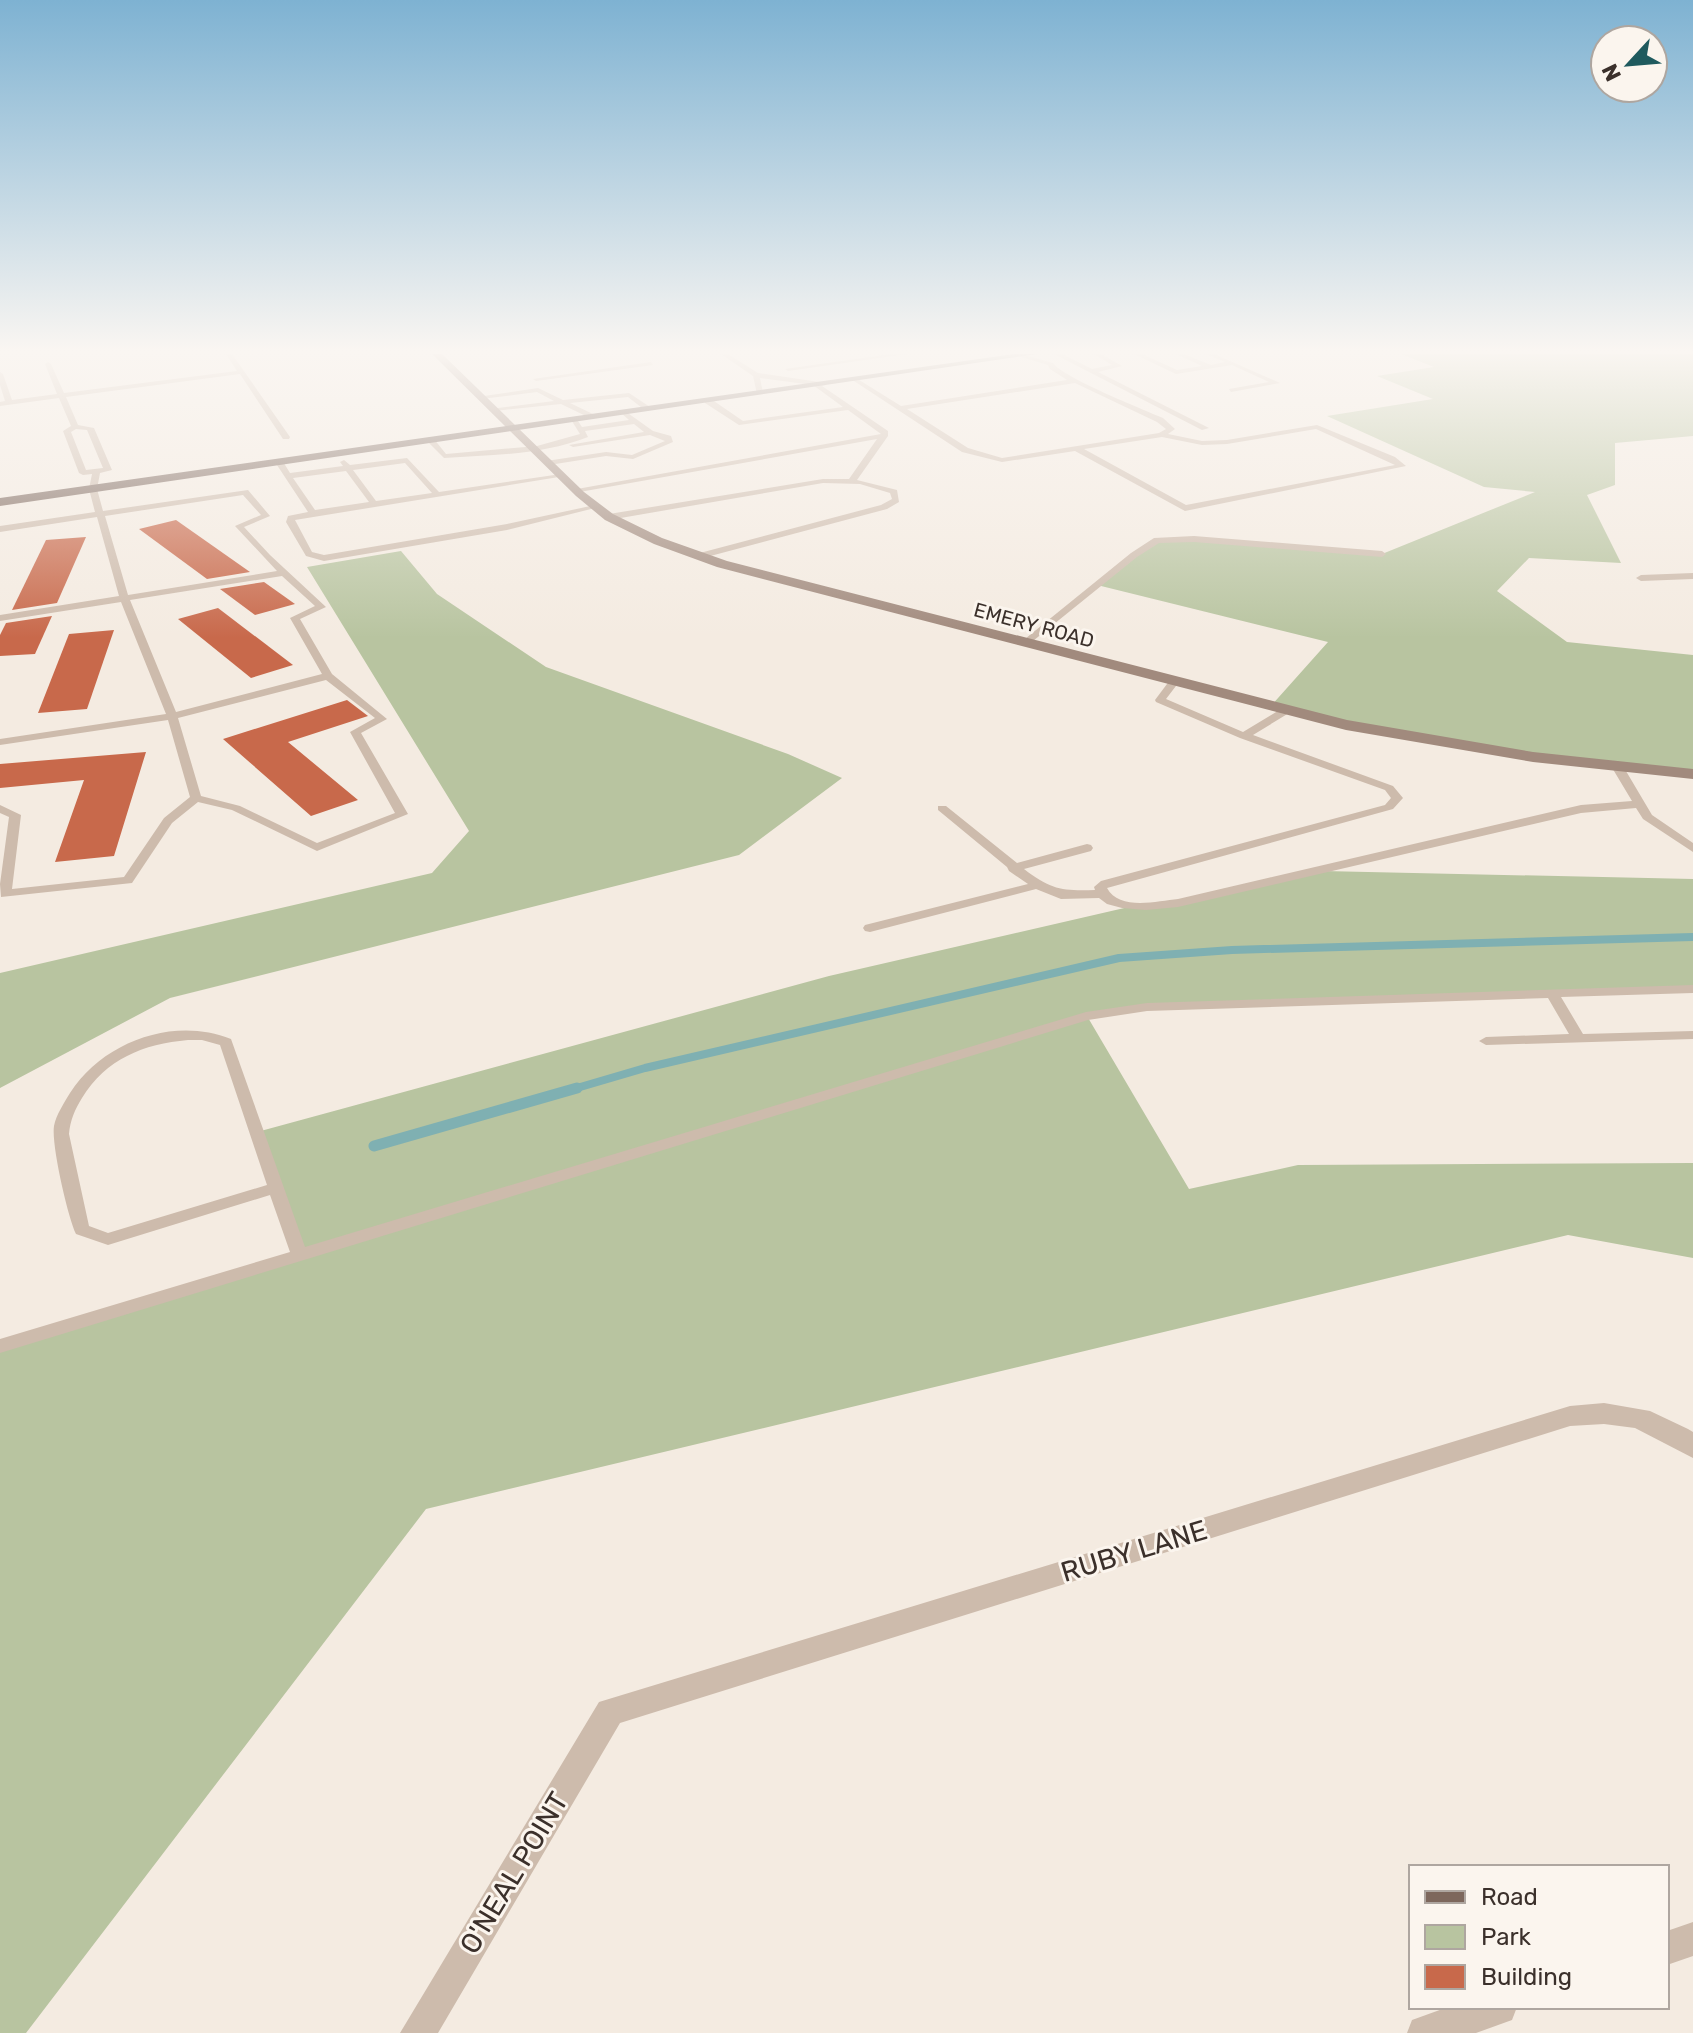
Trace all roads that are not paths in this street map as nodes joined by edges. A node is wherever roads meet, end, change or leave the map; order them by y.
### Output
1 (74, 449) edge
2 (99, 449) edge
3 (375, 449) edge
4 (438, 449) edge
5 (514, 449) edge
6 (534, 449) edge
7 (578, 449) edge
8 (651, 449) edge
9 (812, 449) edge
10 (875, 449) edge
11 (963, 449) edge
12 (1071, 449) edge
13 (1078, 449) edge
14 (1368, 449) edge
15 (338, 454) junction
16 (587, 457) junction
17 (279, 462) junction
18 (549, 463) junction
19 (347, 467) junction
20 (96, 474) junction
21 (288, 476) junction
22 (561, 476) junction
23 (852, 481) junction
24 (93, 489) junction
25 (577, 491) junction
26 (437, 494) junction
27 (0, 502) edge
28 (374, 504) junction
29 (595, 507) junction
30 (100, 513) junction
31 (313, 513) junction
32 (609, 517) junction
33 (0, 529) edge
34 (1382, 554) dead end
35 (699, 556) junction
36 (284, 573) junction
37 (1693, 576) edge
38 (1641, 578) dead end
39 (125, 600) junction
40 (0, 618) edge
41 (1025, 643) junction
42 (328, 676) junction
43 (1174, 682) junction
44 (1285, 711) junction
45 (172, 716) junction
46 (1244, 736) junction
47 (0, 742) edge
48 (1617, 766) junction
49 (1693, 774) edge
50 (196, 798) junction
51 (1639, 804) junction
52 (942, 808) dead end
53 (0, 809) edge
54 (1087, 848) dead end
55 (1693, 848) edge
56 (1013, 868) junction
57 (1037, 885) junction
58 (1101, 894) junction
59 (870, 928) dead end
60 (1693, 989) edge
61 (1552, 994) junction
62 (1693, 1035) edge
63 (1579, 1038) junction
64 (1486, 1041) dead end
65 (275, 1188) junction
66 (299, 1255) junction
67 (0, 1346) edge
68 (1693, 1447) edge
69 (610, 1712) joint
70 (1693, 1939) edge
71 (1669, 1947) edge
72 (1493, 2009) edge
73 (418, 2033) edge
74 (1425, 2033) edge

1 - 20 lane
2 - 20 lane
3 - 15 main road
4 - 5 lane
6 - 18 street, EMERY ROAD
7 - 16 lane
8 - 16 lane
9 - 25 lane
10 - 23 lane
11 - 12 lane
13 - 14 lane
15 - 17 main road
15 - 19 lane
16 - 18 lane
17 - 21 lane
17 - 24 main road
18 - 22 street, EMERY ROAD
19 - 21 lane
19 - 26 lane
19 - 28 lane
20 - 24 lane
21 - 31 lane
22 - 25 street, EMERY ROAD
22 - 26 lane
23 - 32 lane
23 - 35 lane
24 - 27 main road
24 - 30 lane
25 - 29 street, EMERY ROAD
26 - 28 lane
28 - 31 lane
29 - 31 lane
29 - 32 street, EMERY ROAD
30 - 33 lane
30 - 36 lane
30 - 39 lane
32 - 35 street, EMERY ROAD
34 - 41 lane
35 - 41 street, EMERY ROAD
36 - 39 lane
36 - 42 lane
37 - 38 lane
39 - 40 lane
39 - 45 lane
41 - 43 street, EMERY ROAD
42 - 45 lane
42 - 50 lane
43 - 44 street, EMERY ROAD
43 - 46 lane
44 - 46 lane
44 - 48 street, EMERY ROAD
45 - 47 lane
45 - 50 lane
46 - 58 lane
48 - 49 street, EMERY ROAD
48 - 51 lane
50 - 53 lane
51 - 55 lane
51 - 58 lane
52 - 56 lane
54 - 56 lane
56 - 57 lane
57 - 58 lane
57 - 59 lane
60 - 61 lane
61 - 63 lane
61 - 66 lane
62 - 63 lane
63 - 64 lane
65 - 65 lane
65 - 66 lane
66 - 67 lane
68 - 69 street, RUBY LANE
69 - 73 street, O'NEAL POINT
70 - 71 street
72 - 74 street

